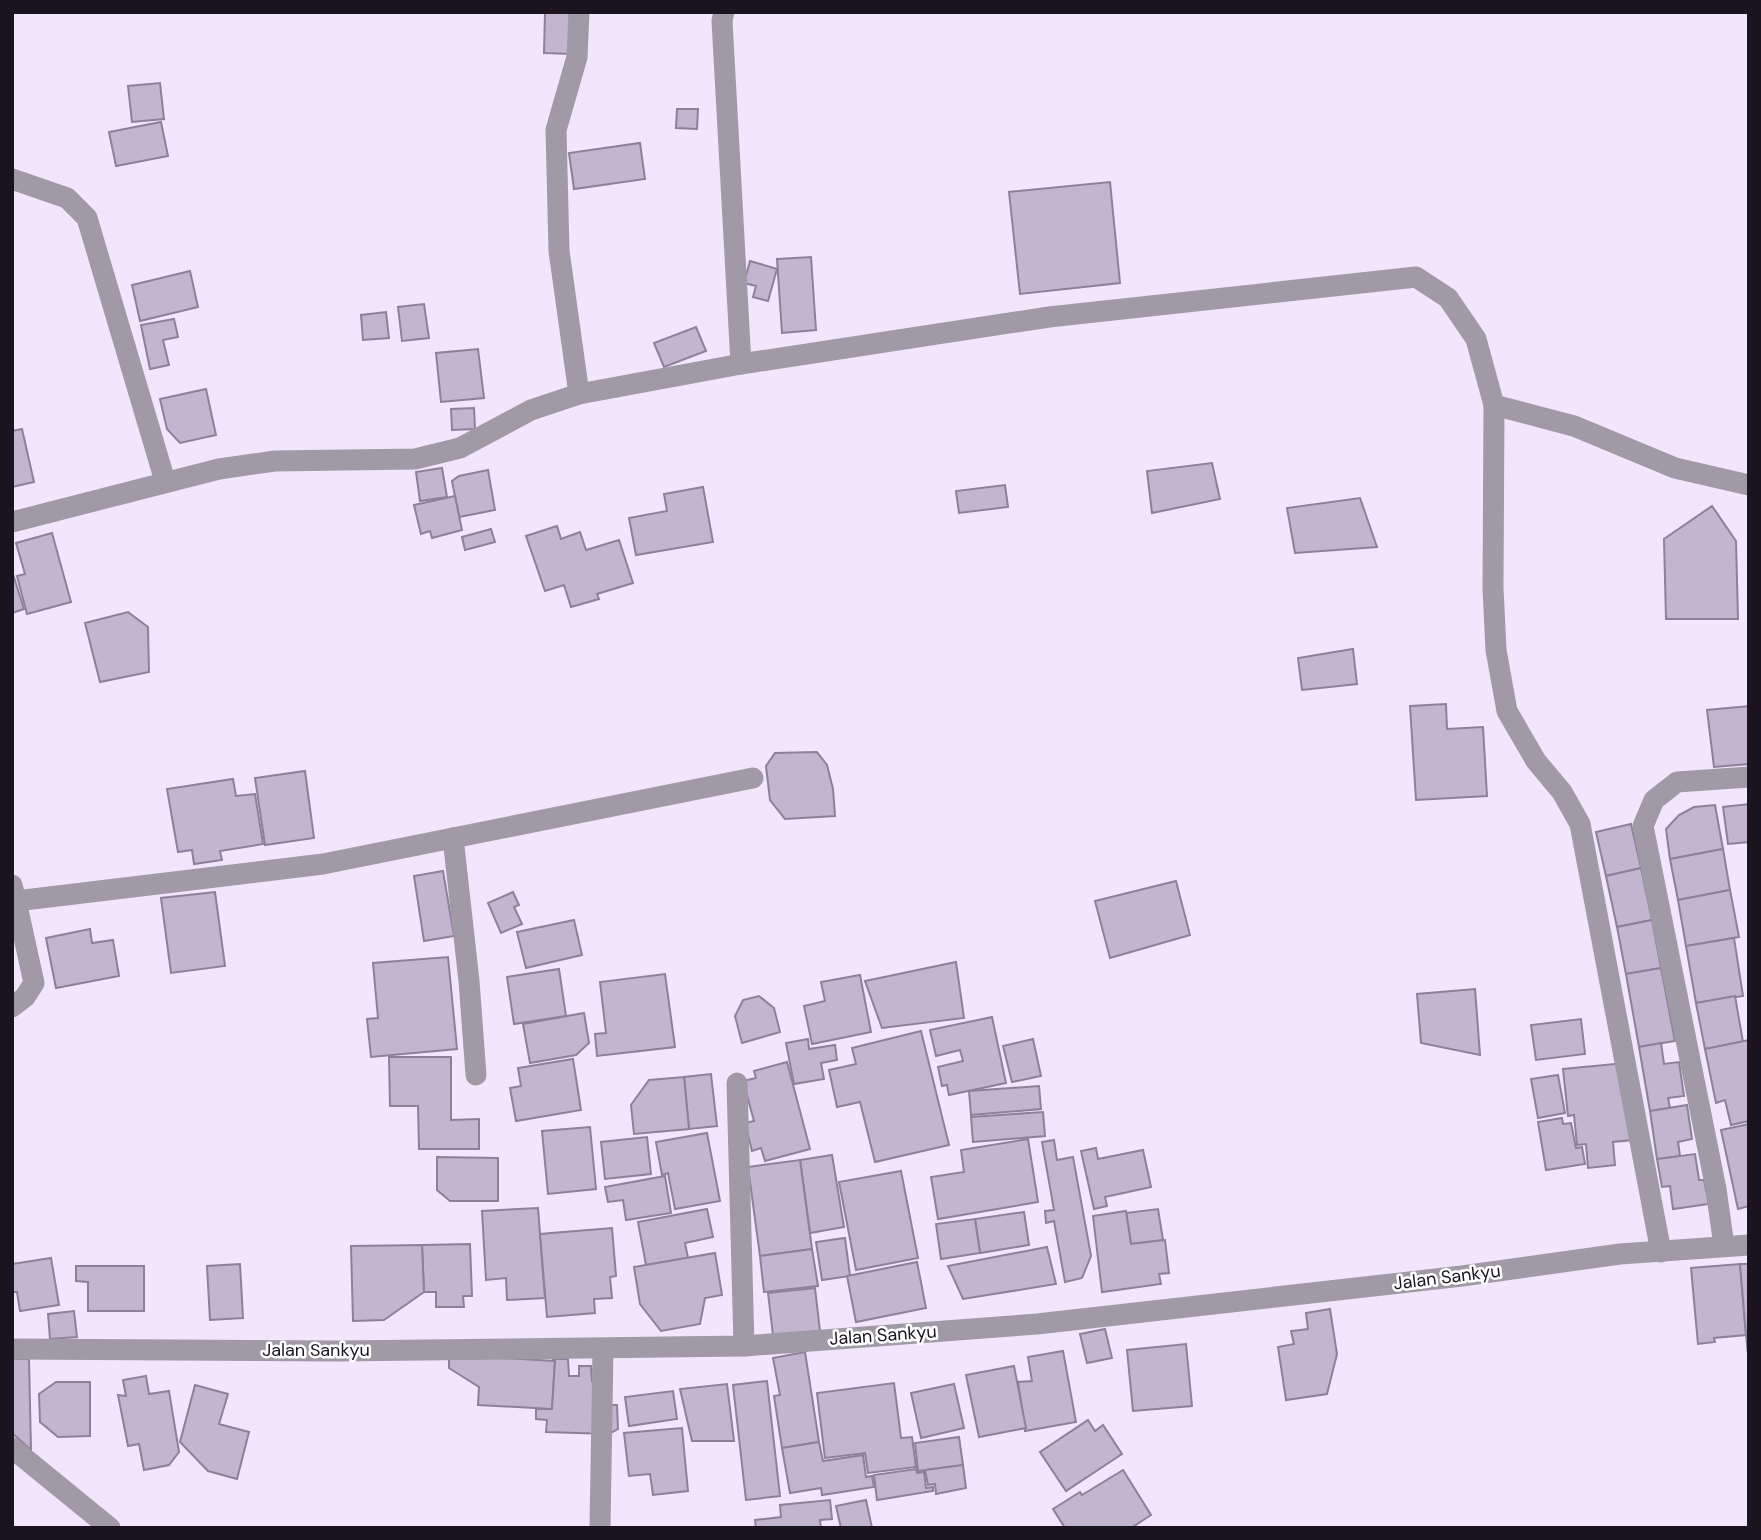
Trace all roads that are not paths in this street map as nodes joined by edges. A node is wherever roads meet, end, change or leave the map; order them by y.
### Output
1 (579, 12) edge
2 (723, 12) edge
3 (12, 180) edge
4 (741, 364) junction
5 (579, 394) junction
6 (1494, 405) junction
7 (165, 481) junction
8 (1749, 485) edge
9 (12, 522) edge
10 (1749, 777) edge
11 (752, 778) dead end
12 (453, 838) junction
13 (13, 896) edge
14 (12, 1007) edge
15 (476, 1075) dead end
16 (737, 1083) dead end
17 (1724, 1245) junction
18 (1749, 1245) edge
19 (1661, 1252) junction
20 (744, 1346) junction
21 (12, 1349) edge
22 (603, 1349) junction
23 (12, 1448) edge
24 (110, 1528) edge
25 (600, 1528) edge

1 - 5 street
2 - 4 street
3 - 7 street
4 - 5 street
4 - 6 street
5 - 7 street
6 - 8 street
6 - 19 street
7 - 9 street
10 - 17 street
11 - 12 street
12 - 13 street
12 - 15 street
13 - 14 street
16 - 20 street
17 - 18 street, Jalan Sankyu
17 - 19 street, Jalan Sankyu
19 - 20 street, Jalan Sankyu
20 - 22 street, Jalan Sankyu
21 - 22 street, Jalan Sankyu
22 - 25 street
23 - 24 street

